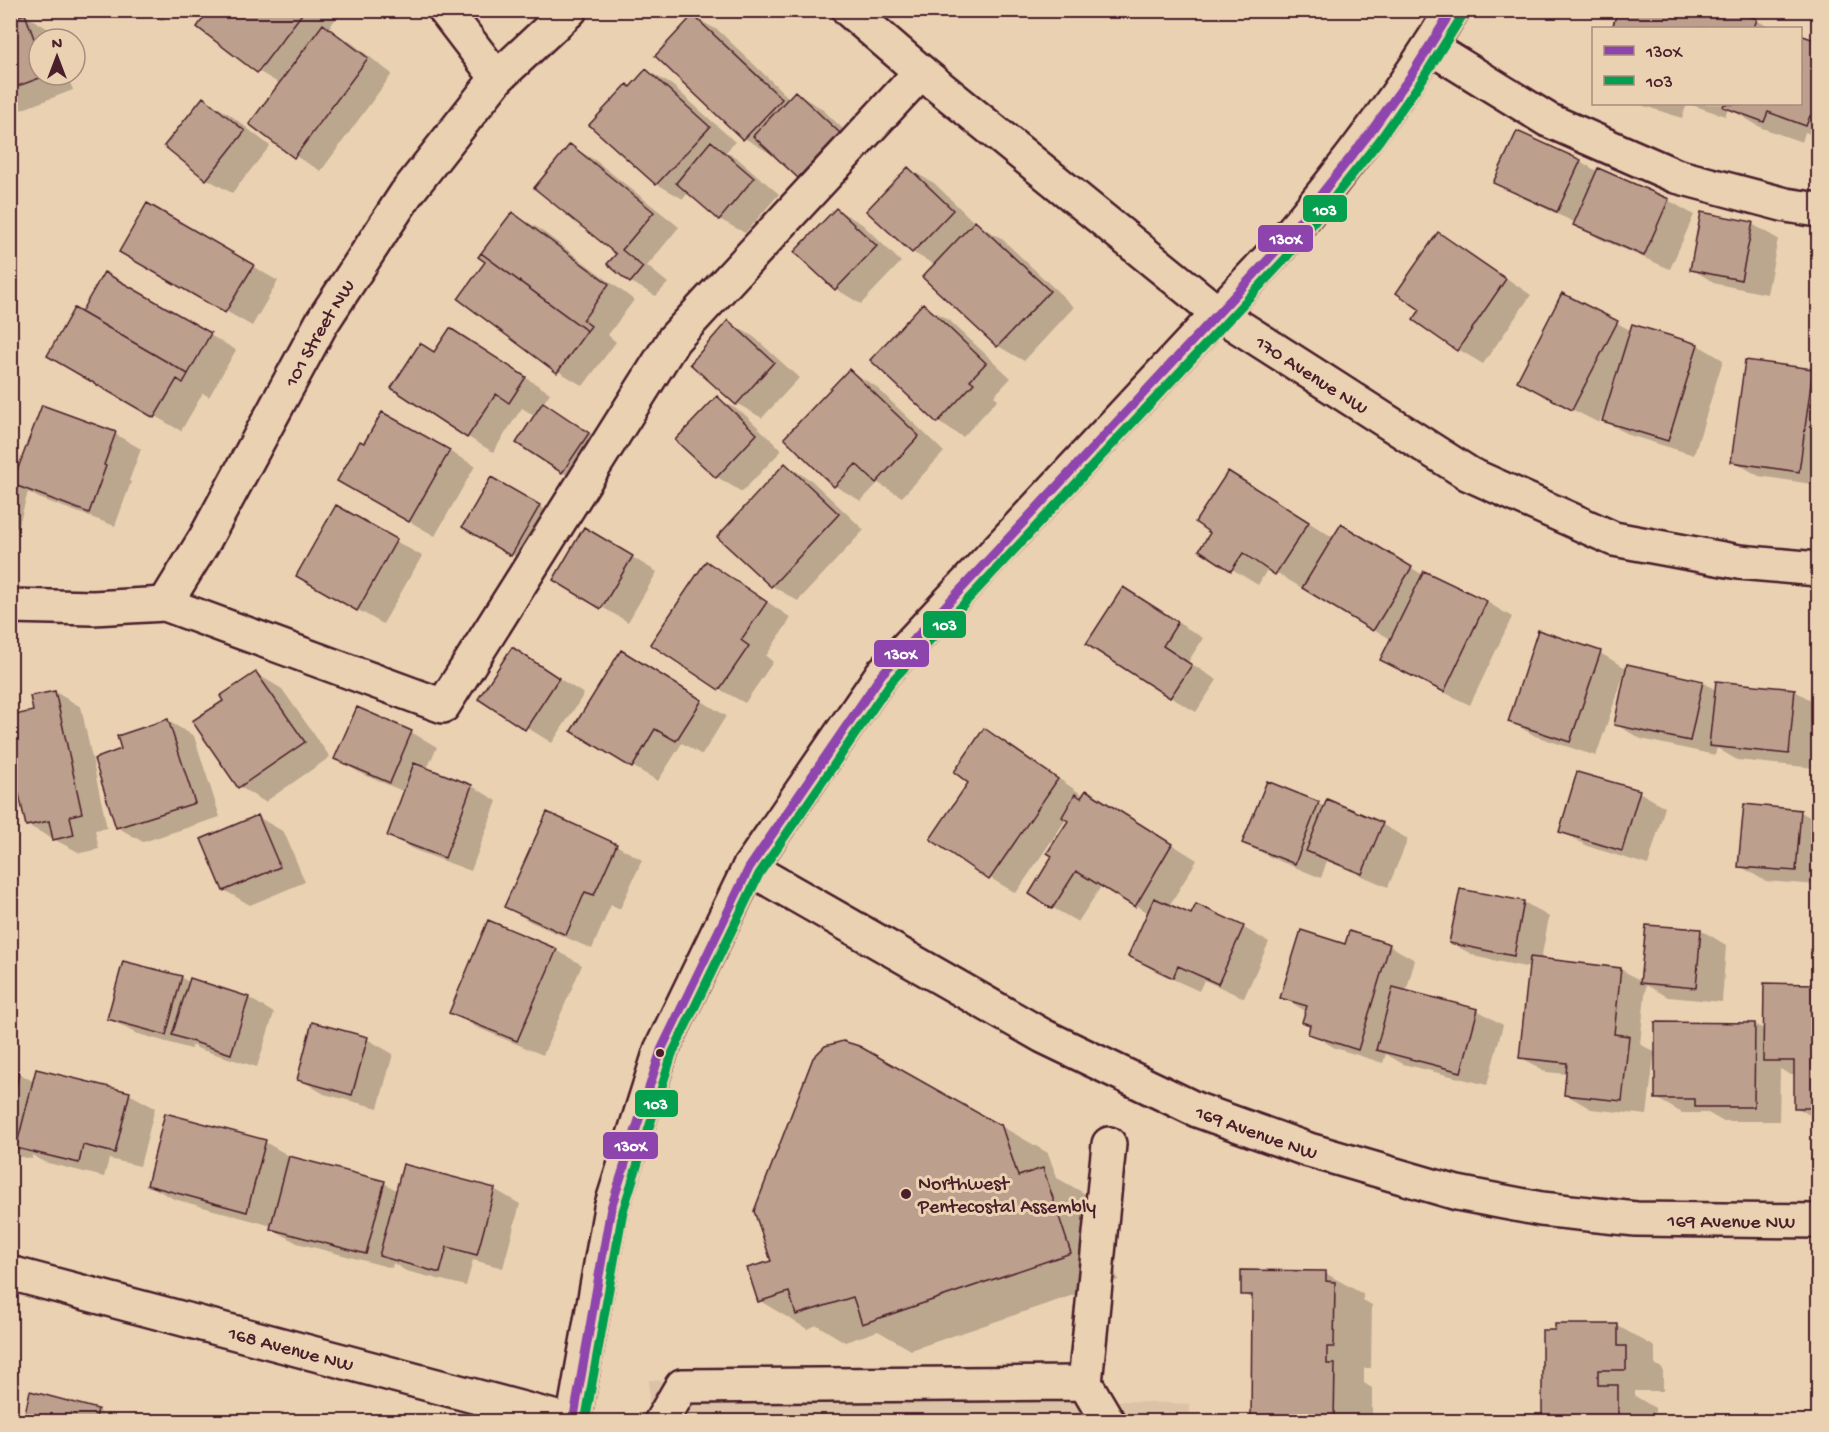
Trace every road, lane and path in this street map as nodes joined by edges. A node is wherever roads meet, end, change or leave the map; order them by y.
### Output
1 (445, 10) edge
2 (570, 10) edge
3 (849, 10) edge
4 (1452, 10) edge
5 (1430, 46) junction
6 (921, 72) junction
7 (497, 78) junction
8 (1818, 210) edge
9 (1219, 314) junction
10 (1818, 569) edge
11 (165, 604) junction
12 (10, 606) edge
13 (749, 868) junction
14 (1109, 1144) dead end
15 (1818, 1221) edge
16 (10, 1273) edge
17 (1085, 1383) junction
18 (573, 1422) edge
19 (661, 1422) edge
20 (1108, 1422) edge

1 - 7 street
2 - 7 street, 101 Street NW
3 - 6 street, 170 Avenue NW
4 - 5 street
5 - 8 street
5 - 9 street
6 - 9 street, 170 Avenue NW
6 - 11 street
7 - 11 street, 101 Street NW
9 - 10 street, 170 Avenue NW
9 - 13 street
11 - 12 street
13 - 15 street, 169 Avenue NW
13 - 18 street
14 - 17 street
16 - 18 street, 168 Avenue NW
17 - 19 street
17 - 20 street

